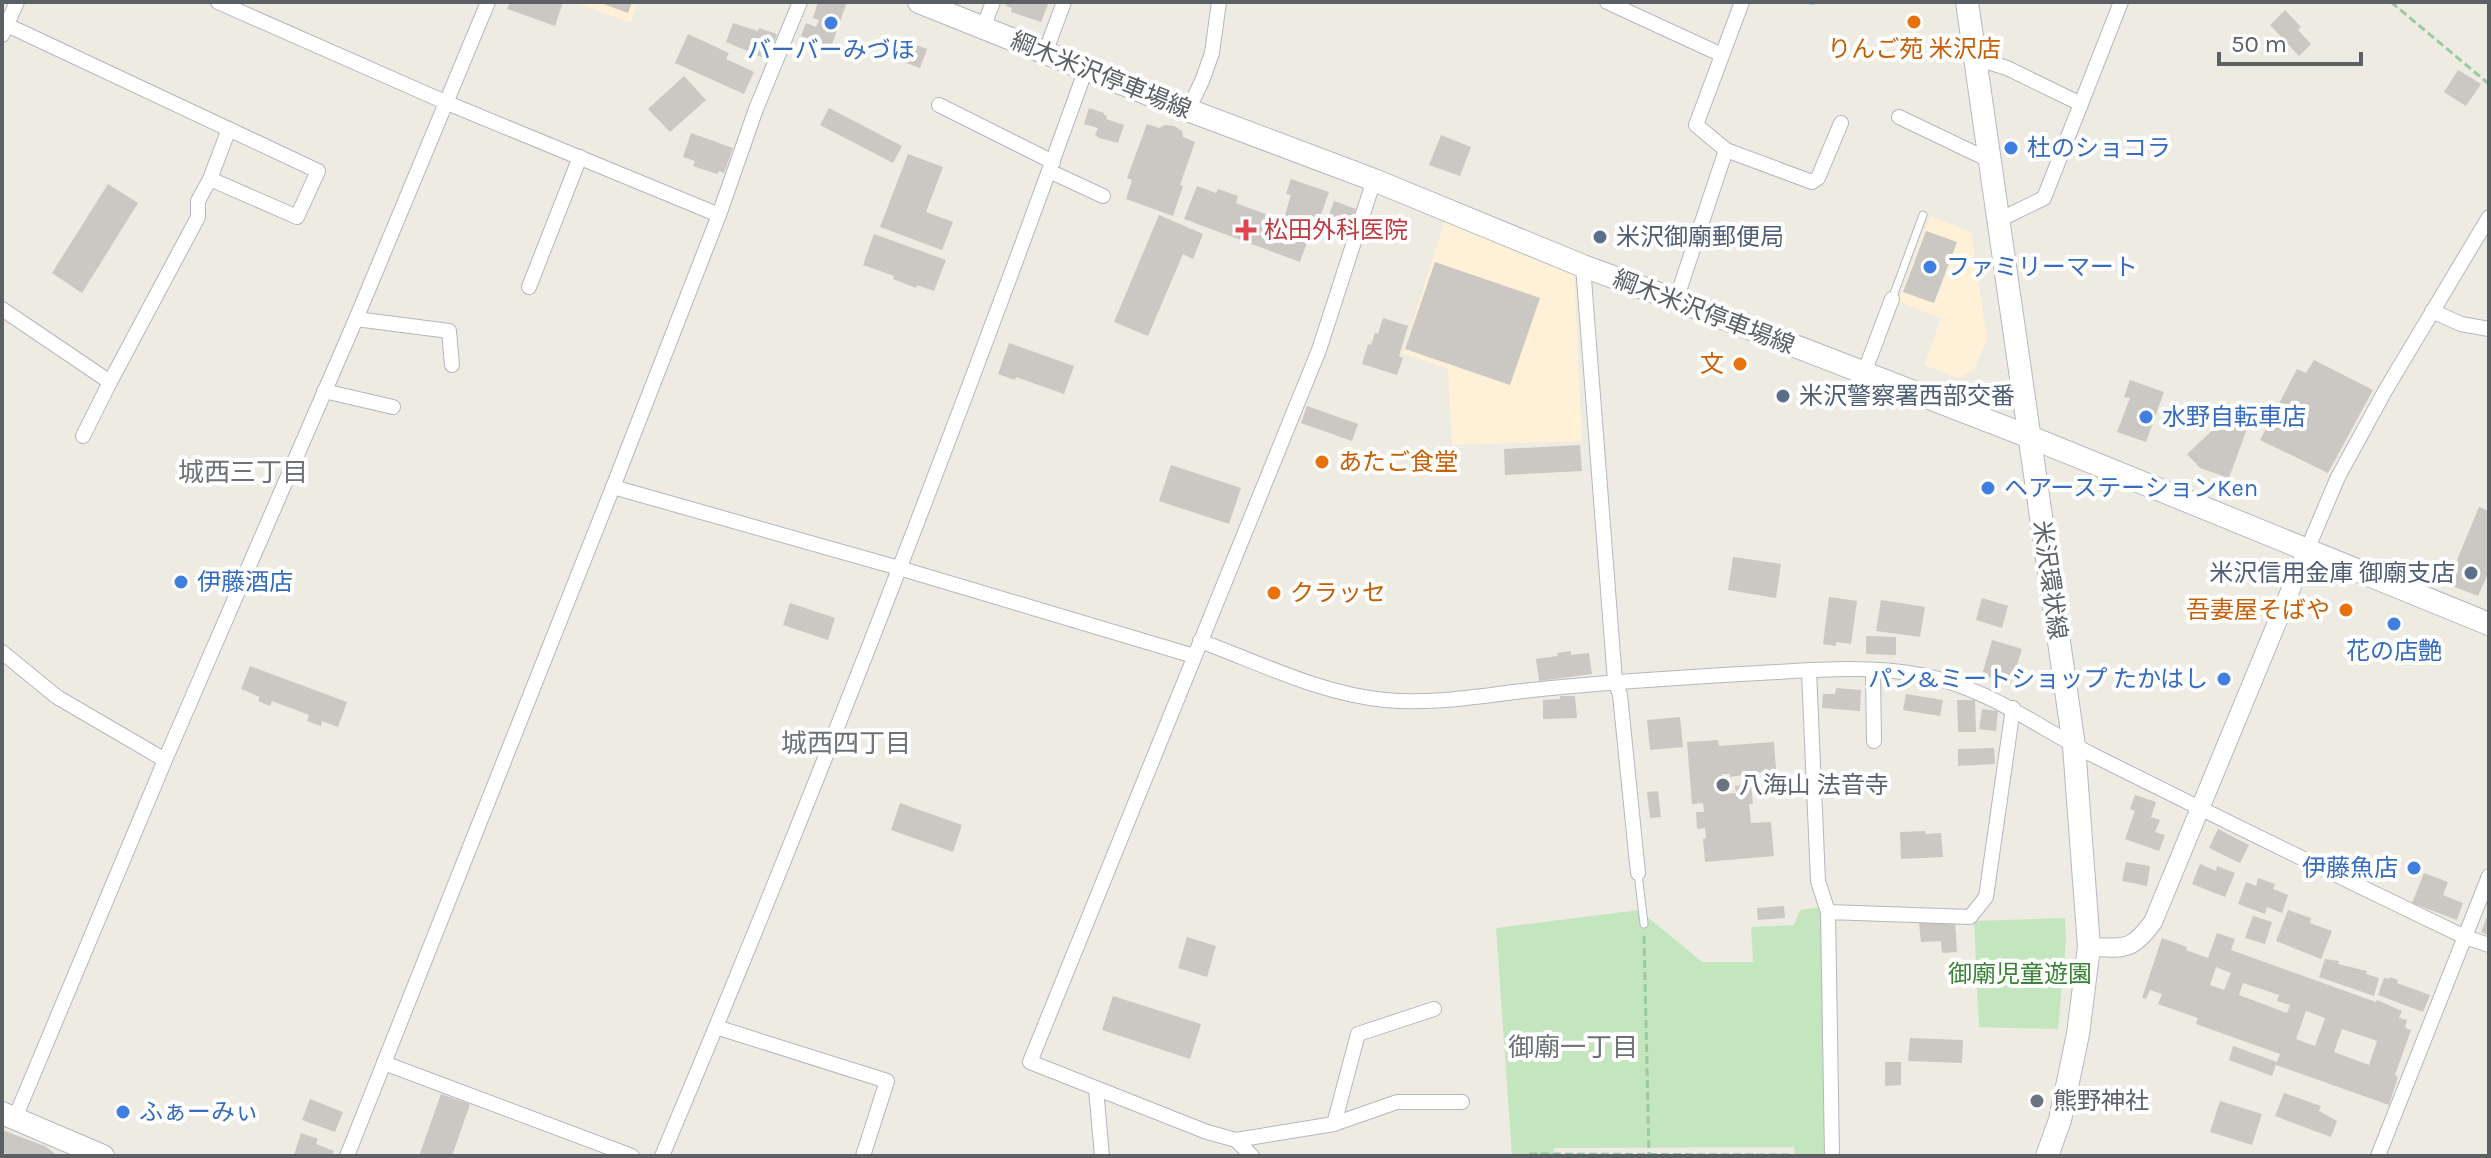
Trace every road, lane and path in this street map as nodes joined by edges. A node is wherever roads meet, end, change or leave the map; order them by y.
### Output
1 (17, 2) edge
2 (218, 2) edge
3 (488, 2) edge
4 (800, 2) edge
5 (919, 2) edge
6 (993, 2) edge
7 (1064, 2) edge
8 (1219, 2) edge
9 (1607, 2) edge
10 (1742, 2) edge
11 (1967, 2) edge
12 (2121, 2) edge
13 (2391, 2) edge
14 (983, 28) junction
15 (4, 30) edge
16 (1045, 53) junction
17 (1722, 55) junction
18 (1975, 58) junction
19 (1086, 69) junction
20 (2489, 84) edge
21 (445, 102) junction
22 (2081, 104) junction
23 (939, 105) dead end
24 (1188, 110) junction
25 (1899, 117) dead end
26 (1841, 123) dead end
27 (229, 129) junction
28 (1726, 150) junction
29 (580, 157) junction
30 (1989, 160) junction
31 (1051, 166) junction
32 (210, 179) junction
33 (1374, 180) junction
34 (1103, 196) dead end
35 (719, 215) junction
36 (1923, 215) dead end
37 (1997, 221) junction
38 (2488, 221) edge
39 (1583, 266) junction
40 (529, 287) dead end
41 (1892, 299) joint
42 (1676, 300) junction
43 (2, 309) edge
44 (2432, 311) junction
45 (356, 319) junction
46 (2489, 329) edge
47 (452, 365) dead end
48 (1864, 373) junction
49 (110, 382) junction
50 (324, 391) junction
51 (393, 407) dead end
52 (83, 436) dead end
53 (2030, 437) junction
54 (613, 487) junction
55 (2307, 550) junction
56 (899, 568) junction
57 (2489, 624) edge
58 (1200, 641) junction
59 (2, 652) edge
60 (1194, 656) junction
61 (1809, 671) junction
62 (1873, 671) junction
63 (1615, 681) junction
64 (2013, 708) junction
65 (1874, 741) dead end
66 (2074, 746) junction
67 (165, 760) junction
68 (2201, 809) junction
69 (1638, 873) joint
70 (2489, 876) edge
71 (1828, 912) junction
72 (1644, 924) joint
73 (2465, 937) junction
74 (2489, 945) edge
75 (2089, 947) junction
76 (1434, 1009) dead end
77 (716, 1027) junction
78 (384, 1063) junction
79 (1096, 1089) junction
80 (1462, 1102) dead end
81 (8, 1116) edge
82 (1334, 1124) junction
83 (1236, 1140) junction
84 (1529, 1154) dead end
85 (1649, 1154) edge
86 (1789, 1155) edge
87 (103, 1156) edge
88 (347, 1156) edge
89 (632, 1156) edge
90 (662, 1156) edge
91 (863, 1156) edge
92 (1102, 1156) edge
93 (1252, 1156) edge
94 (1832, 1156) edge
95 (2047, 1156) edge
96 (2378, 1156) edge

1 - 15 street
2 - 21 street
3 - 21 street
4 - 35 street
5 - 14 main road, 綱木米沢停車場線
6 - 14 street
7 - 16 street
8 - 24 street
9 - 17 street
10 - 17 street
11 - 18 main road, 米沢環状線
12 - 22 street
13 - 20 path
14 - 16 main road, 綱木米沢停車場線
15 - 27 street
16 - 19 main road, 綱木米沢停車場線
17 - 28 street
18 - 22 street
18 - 30 main road, 米沢環状線
19 - 24 main road, 綱木米沢停車場線
19 - 31 street
21 - 29 street
21 - 45 street
22 - 37 street
23 - 31 street
24 - 33 main road, 綱木米沢停車場線
25 - 30 street
26 - 28 street
27 - 32 street
27 - 32 street
28 - 42 street
29 - 35 street
29 - 40 street
30 - 37 main road, 米沢環状線
31 - 34 street
31 - 56 street
32 - 49 street
33 - 39 main road, 綱木米沢停車場線
33 - 58 street
35 - 54 street
36 - 41 lane
37 - 53 main road, 米沢環状線
38 - 44 street
39 - 42 main road, 綱木米沢停車場線
39 - 63 street
41 - 48 street
42 - 48 main road, 綱木米沢停車場線
43 - 49 street
44 - 46 street
44 - 55 street
45 - 47 street
45 - 50 street
48 - 53 main road, 綱木米沢停車場線
49 - 52 street
50 - 51 street
50 - 67 street
53 - 55 main road, 綱木米沢停車場線
53 - 66 main road, 米沢環状線
54 - 56 street
54 - 78 street
55 - 57 main road, 綱木米沢停車場線
55 - 68 street
56 - 60 street
56 - 77 street
58 - 60 street
58 - 63 street
59 - 67 street
60 - 79 street
61 - 62 street
61 - 63 street
61 - 71 street
62 - 64 street
62 - 65 street
63 - 69 street
64 - 66 street
64 - 71 street
66 - 68 street
66 - 75 main road, 米沢環状線
67 - 81 street
68 - 73 street
68 - 75 street
69 - 72 lane
70 - 73 street
71 - 94 street
72 - 85 path
73 - 74 street
73 - 96 street
75 - 95 main road, 米沢環状線
76 - 82 street
77 - 90 street
77 - 91 street
78 - 88 street
78 - 89 street
79 - 83 street
79 - 92 street
80 - 82 street
81 - 87 main road
82 - 83 street
83 - 93 street
84 - 85 path
85 - 86 path

